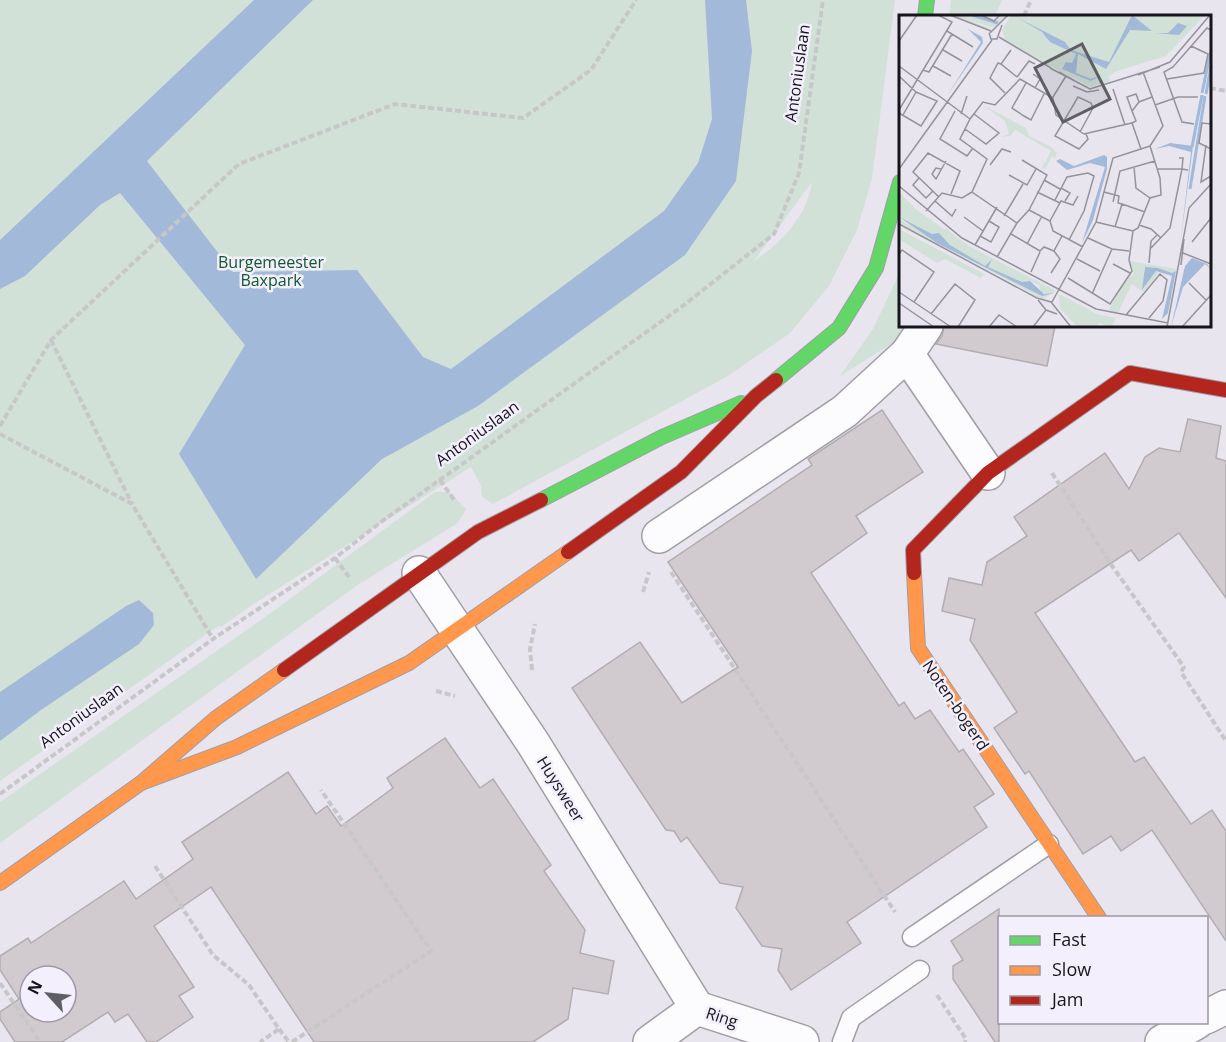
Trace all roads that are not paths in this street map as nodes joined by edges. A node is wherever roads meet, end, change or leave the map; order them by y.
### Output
1 (927, 0) edge
2 (925, 15) edge
3 (899, 186) edge
4 (925, 327) edge
5 (907, 354) junction
6 (1226, 390) edge
7 (756, 396) junction
8 (988, 472) junction
9 (659, 536) dead end
10 (419, 573) junction
11 (458, 632) junction
12 (141, 783) junction
13 (1049, 844) junction
14 (0, 883) edge
15 (1098, 916) edge
16 (912, 937) road end
17 (920, 970) road end
18 (1226, 1007) edge
19 (697, 1008) junction
20 (1208, 1016) edge
21 (650, 1042) edge
22 (802, 1042) edge
23 (842, 1042) edge

1 - 2 main road
3 - 7 main road
4 - 5 street
5 - 8 street
5 - 9 street
6 - 8 main road, Noten-bogerd
7 - 10 main road
7 - 11 main road
8 - 13 main road, Noten-bogerd
10 - 11 street, Huysweer
10 - 12 main road
11 - 12 main road
11 - 19 street, Huysweer
12 - 14 main road
13 - 15 main road, Noten-bogerd
13 - 16 lane
17 - 23 lane
18 - 20 street
19 - 21 street, Ring
19 - 22 street, Ring

